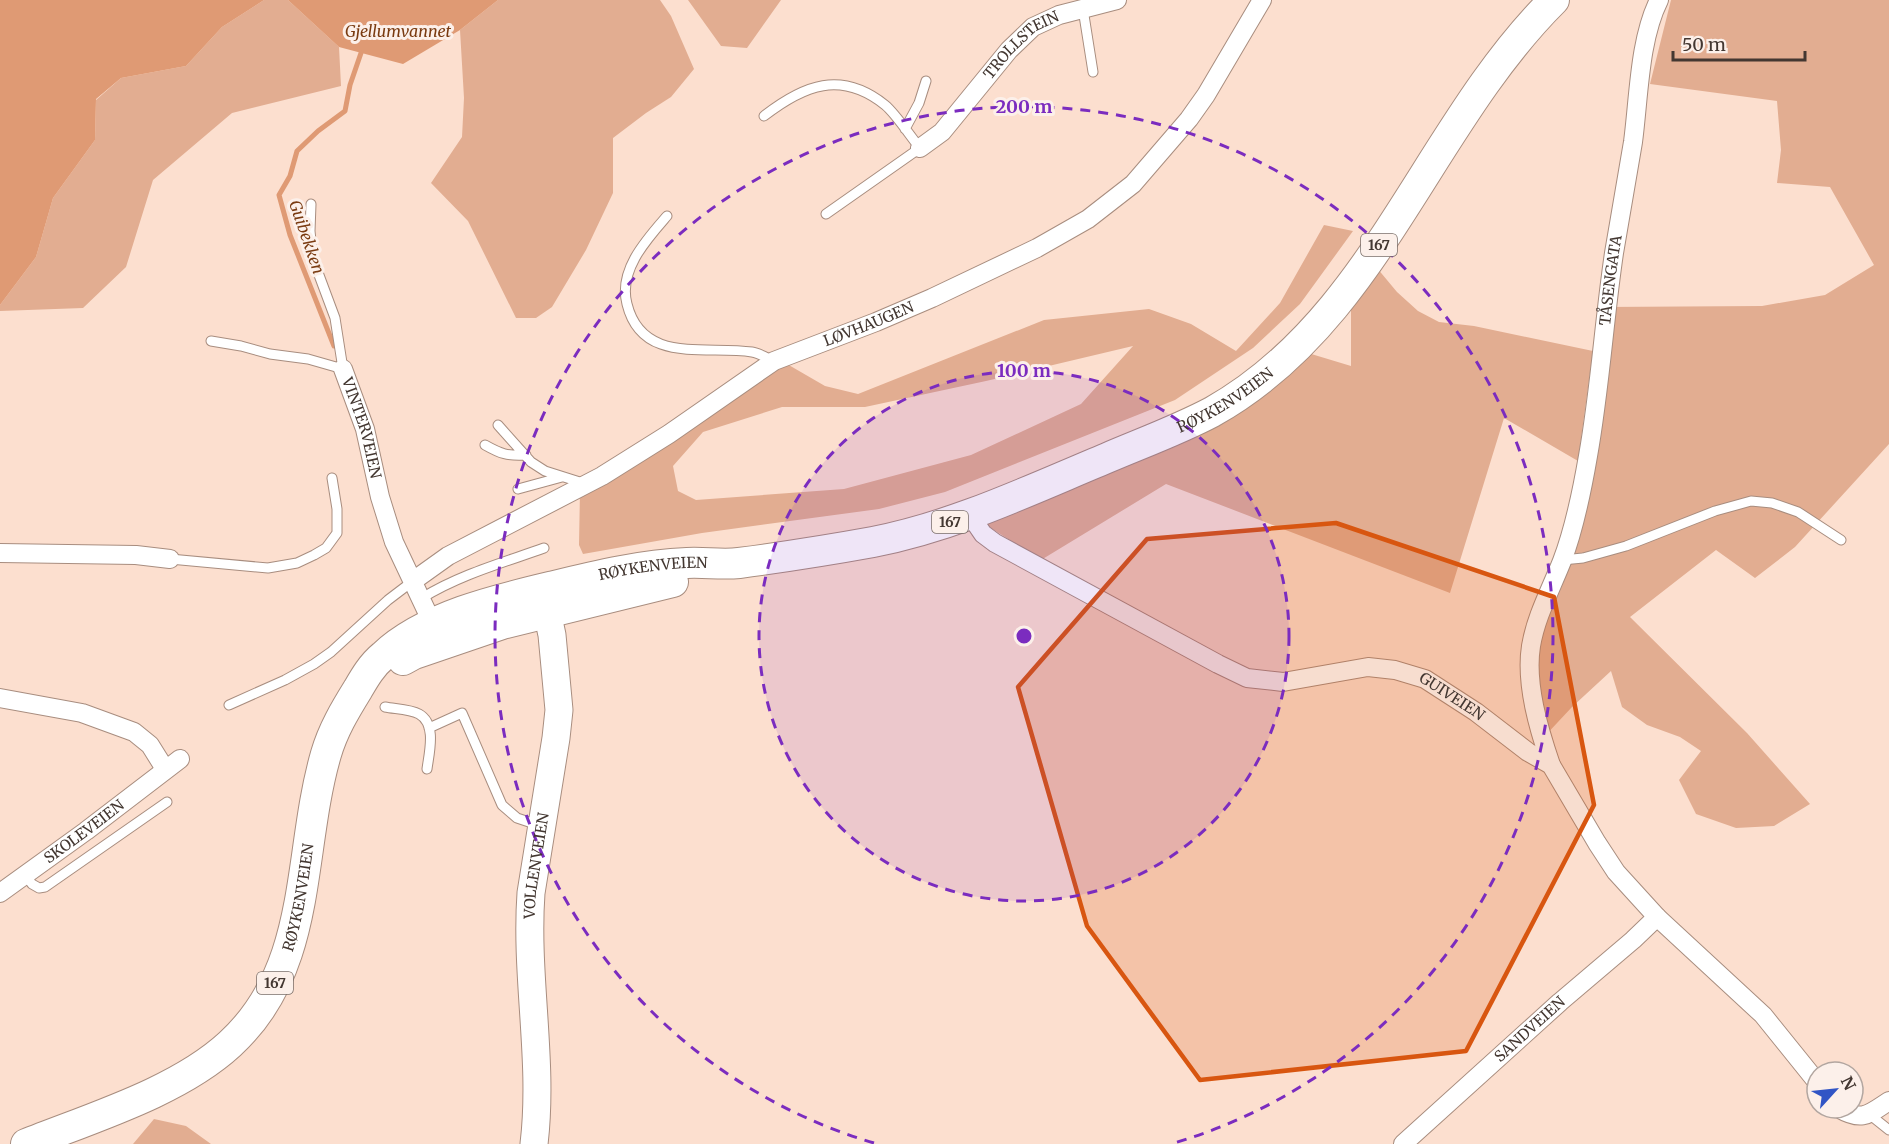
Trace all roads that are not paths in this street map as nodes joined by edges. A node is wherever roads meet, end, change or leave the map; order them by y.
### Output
1 (1117, 0) edge
2 (1262, 0) edge
3 (1554, 0) edge
4 (1659, 0) edge
5 (1083, 9) junction
6 (1093, 72) dead end
7 (926, 81) dead end
8 (764, 116) dead end
9 (905, 129) junction
10 (920, 148) junction
11 (311, 204) dead end
12 (826, 214) dead end
13 (668, 216) dead end
14 (211, 341) dead end
15 (774, 361) junction
16 (343, 369) junction
17 (498, 425) dead end
18 (485, 445) dead end
19 (526, 455) junction
20 (562, 477) junction
21 (332, 478) dead end
22 (586, 484) junction
23 (518, 489) dead end
24 (970, 515) junction
25 (1841, 540) dead end
26 (544, 548) dead end
27 (0, 553) edge
28 (170, 559) joint
29 (1562, 560) junction
30 (545, 600) junction
31 (428, 612) junction
32 (0, 698) edge
33 (229, 705) dead end
34 (385, 707) dead end
35 (429, 728) junction
36 (1551, 765) junction
37 (427, 769) dead end
38 (166, 802) dead end
39 (541, 826) junction
40 (86, 831) junction
41 (99, 849) junction
42 (25, 875) junction
43 (0, 893) edge
44 (1657, 917) junction
45 (1805, 1068) edge
46 (1889, 1101) edge
47 (1869, 1114) junction
48 (1865, 1115) edge
49 (1889, 1130) edge
50 (26, 1144) edge
51 (534, 1144) edge
52 (1403, 1144) edge

1 - 5 street, TROLLSTEIN
2 - 15 street, LØVHAUGEN
3 - 24 main road, RØYKENVEIEN / 167
4 - 29 street, TÅSENGATA
5 - 6 lane
5 - 10 street, TROLLSTEIN
7 - 9 lane
8 - 9 lane
9 - 10 lane
10 - 12 lane
11 - 16 lane, VINTERVEIEN
13 - 15 lane
14 - 16 lane
15 - 22 street, LØVHAUGEN
16 - 31 street, VINTERVEIEN
17 - 19 lane
18 - 19 lane
19 - 20 lane
20 - 22 lane
20 - 23 lane
21 - 28 lane
22 - 31 street, LØVHAUGEN
24 - 30 main road, RØYKENVEIEN / 167
24 - 36 street, GUIVEIEN
25 - 29 lane
26 - 31 lane
27 - 28 street
29 - 36 street, TÅSENGATA
30 - 31 main road, RØYKENVEIEN / 167
30 - 39 main road, VOLLENVEIEN
31 - 33 lane
31 - 50 main road, RØYKENVEIEN / 167
32 - 40 street, SKOLEVEIEN
34 - 35 lane
35 - 37 lane
35 - 39 lane
36 - 44 street, GUIVEIEN
38 - 41 lane
39 - 51 main road, VOLLENVEIEN
40 - 41 lane
40 - 42 street, SKOLEVEIEN
41 - 42 lane
42 - 43 street, SKOLEVEIEN
44 - 45 street, GUIVEIEN
44 - 52 street, SANDVEIEN
46 - 47 street
47 - 48 street
47 - 49 lane

